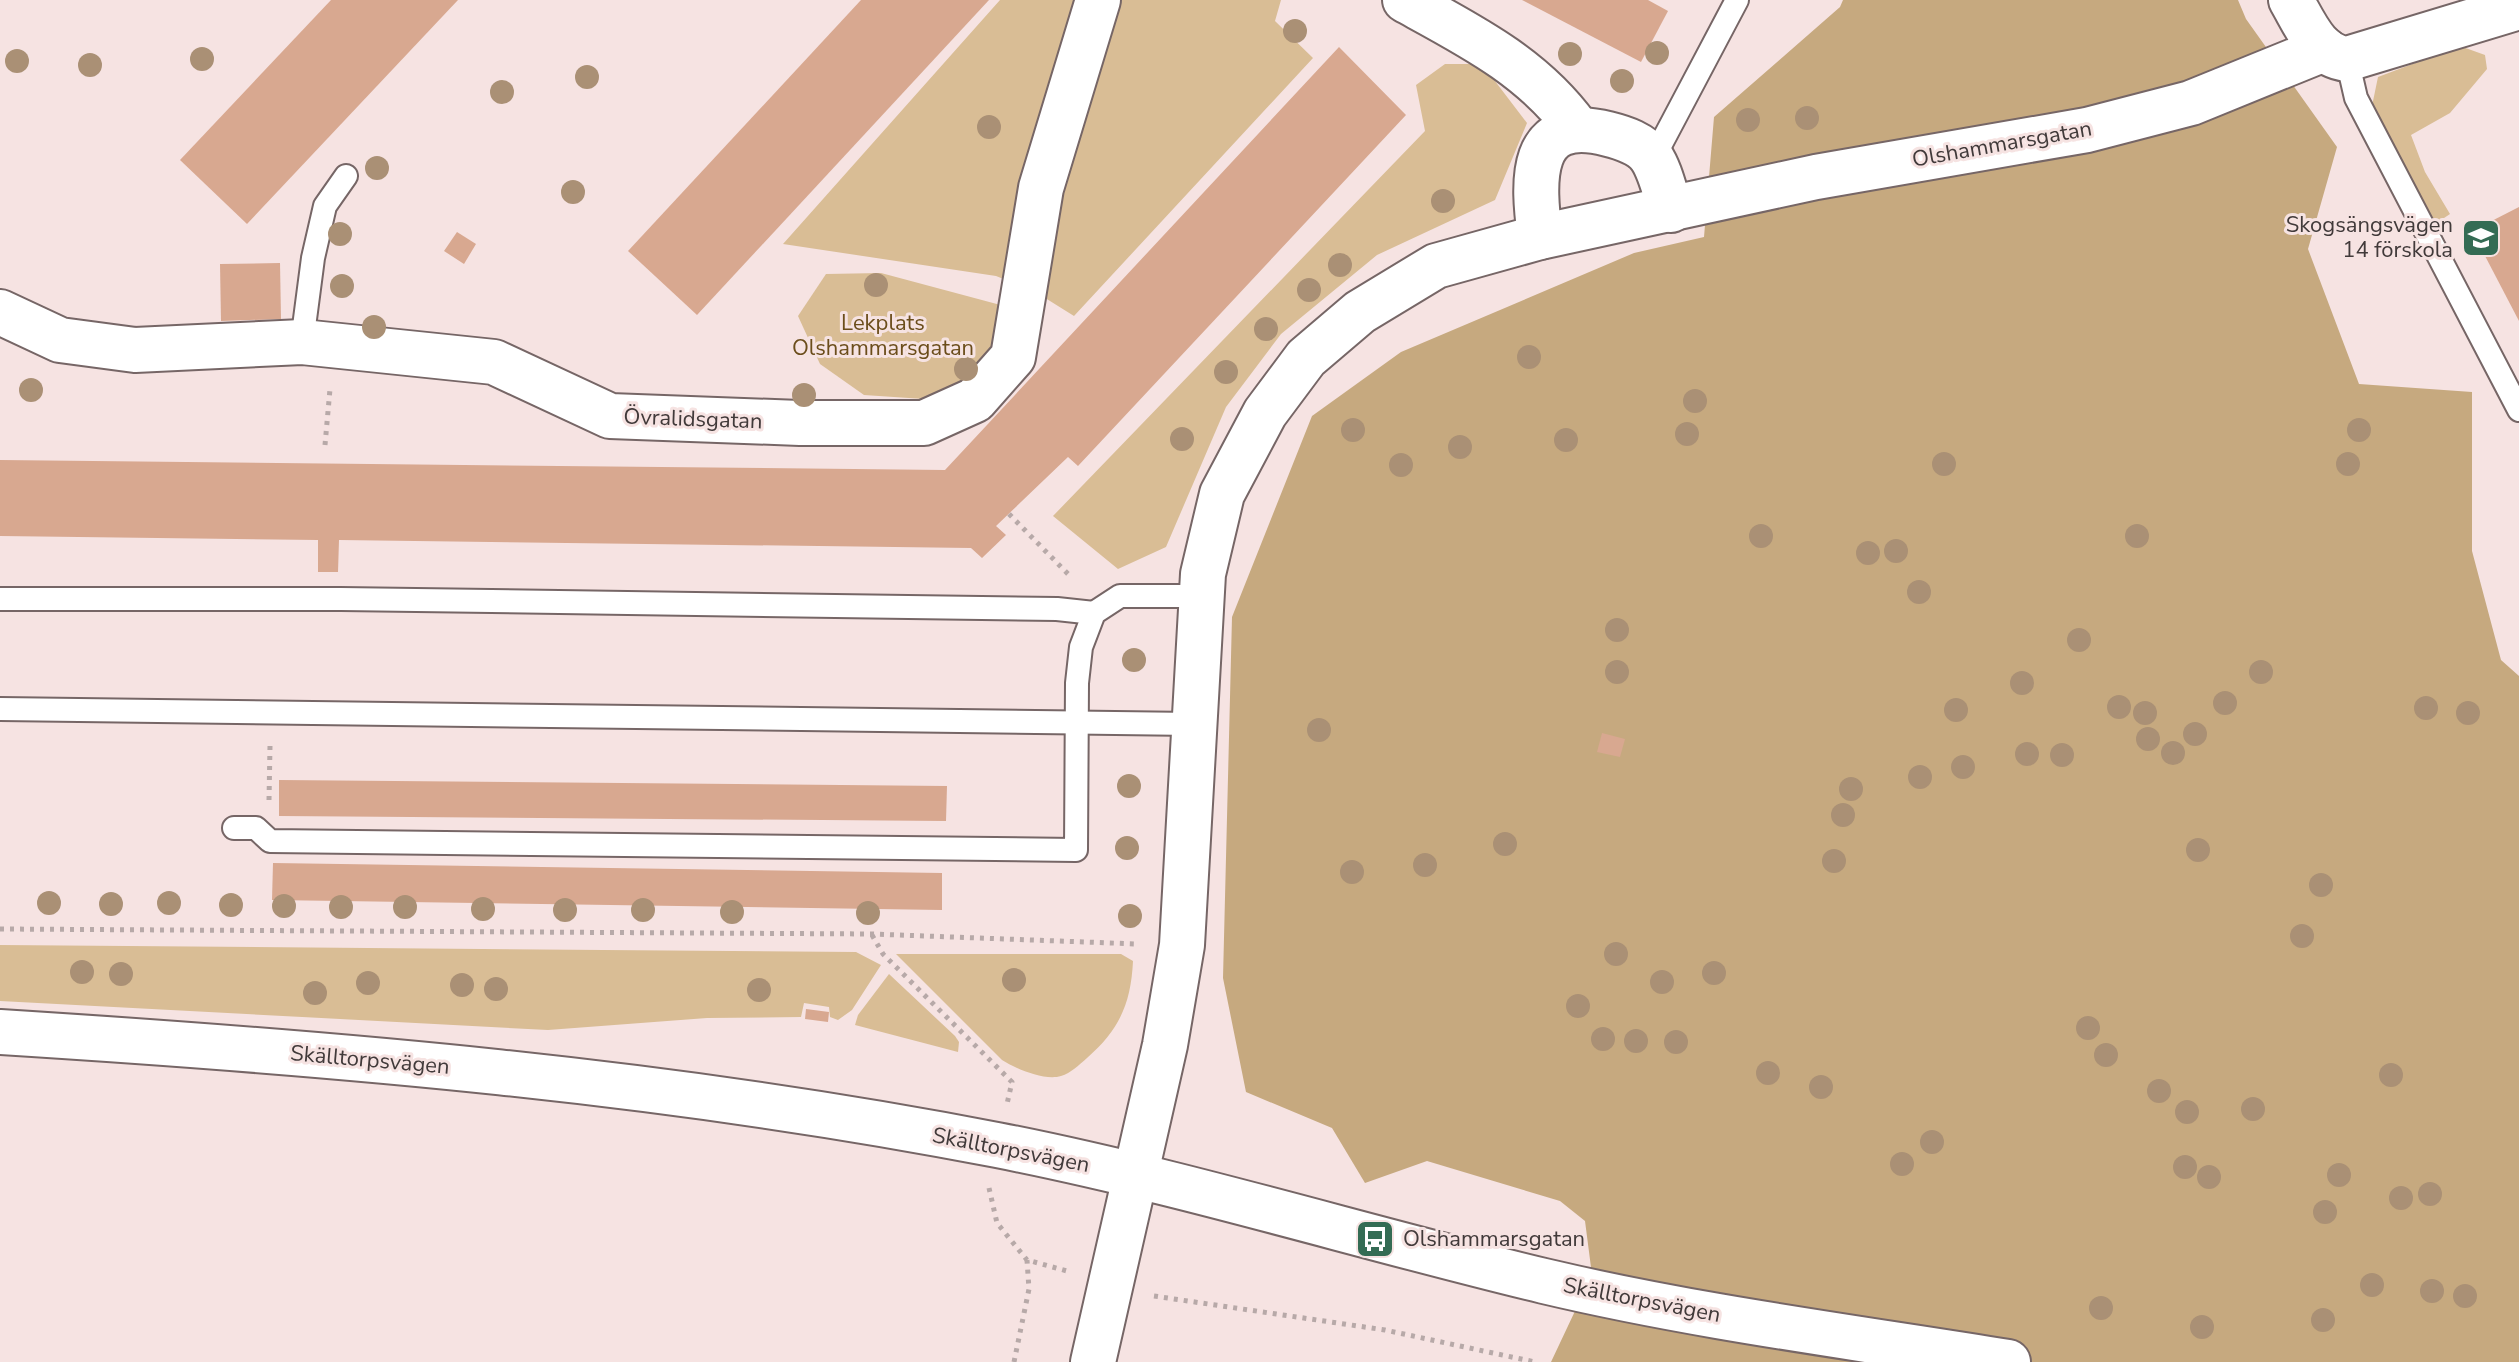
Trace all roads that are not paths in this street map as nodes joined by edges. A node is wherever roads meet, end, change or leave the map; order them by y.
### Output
1 (1098, 0) edge
2 (1405, 0) edge
3 (1737, 0) edge
4 (2291, 0) edge
5 (2519, 7) edge
6 (2336, 54) junction
7 (1577, 128) junction
8 (1653, 159) junction
9 (346, 176) dead end
10 (1671, 210) junction
11 (1540, 237) junction
12 (0, 312) edge
13 (320, 343) junction
14 (2519, 410) edge
15 (1200, 596) junction
16 (0, 599) edge
17 (1094, 613) junction
18 (0, 709) edge
19 (1077, 721) junction
20 (1194, 724) junction
21 (234, 828) dead end
22 (0, 1032) edge
23 (1134, 1176) junction
24 (1093, 1362) edge
25 (2008, 1362) edge

1 - 13 street, Övralidsgatan
2 - 7 street
3 - 8 lane
4 - 6 street
5 - 6 street, Olshammarsgatan
6 - 10 street, Olshammarsgatan
6 - 14 lane
7 - 8 street
7 - 11 street
8 - 10 street
9 - 13 lane
10 - 11 street, Olshammarsgatan
11 - 15 street, Olshammarsgatan
12 - 13 street, Övralidsgatan
15 - 17 lane
15 - 20 street, Olshammarsgatan
16 - 17 lane
17 - 19 lane
18 - 19 lane
19 - 20 lane
19 - 21 lane
20 - 23 street, Olshammarsgatan
22 - 23 street, Skälltorpsvägen
23 - 24 street, Olshammarsgatan
23 - 25 street, Skälltorpsvägen

